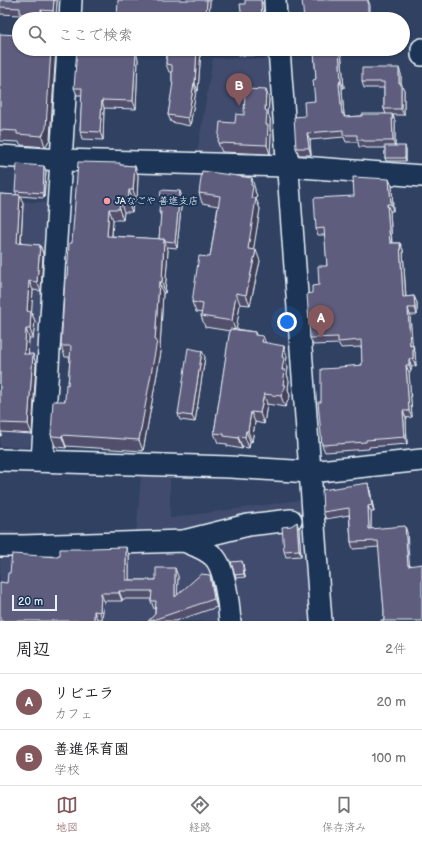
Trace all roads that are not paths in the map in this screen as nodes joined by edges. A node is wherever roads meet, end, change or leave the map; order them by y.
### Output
1 (71, 0) edge
2 (275, 0) edge
3 (70, 12) edge
4 (276, 12) edge
5 (422, 49) edge
6 (422, 55) edge
7 (68, 56) edge
8 (280, 56) edge
9 (0, 156) edge
10 (61, 160) junction
11 (288, 166) junction
12 (422, 176) edge
13 (0, 460) edge
14 (422, 460) edge
15 (42, 461) junction
16 (310, 472) junction
17 (291, 520) dead end
18 (184, 541) junction
19 (0, 546) edge
20 (230, 621) edge
21 (321, 621) edge

1 - 3 street
2 - 4 street
5 - 6 street
7 - 10 street
8 - 11 street
9 - 10 street
10 - 11 street
10 - 15 street
11 - 12 street
11 - 16 street
13 - 15 street
14 - 16 street
15 - 16 street
16 - 21 street
17 - 18 street
18 - 19 street
18 - 20 street

